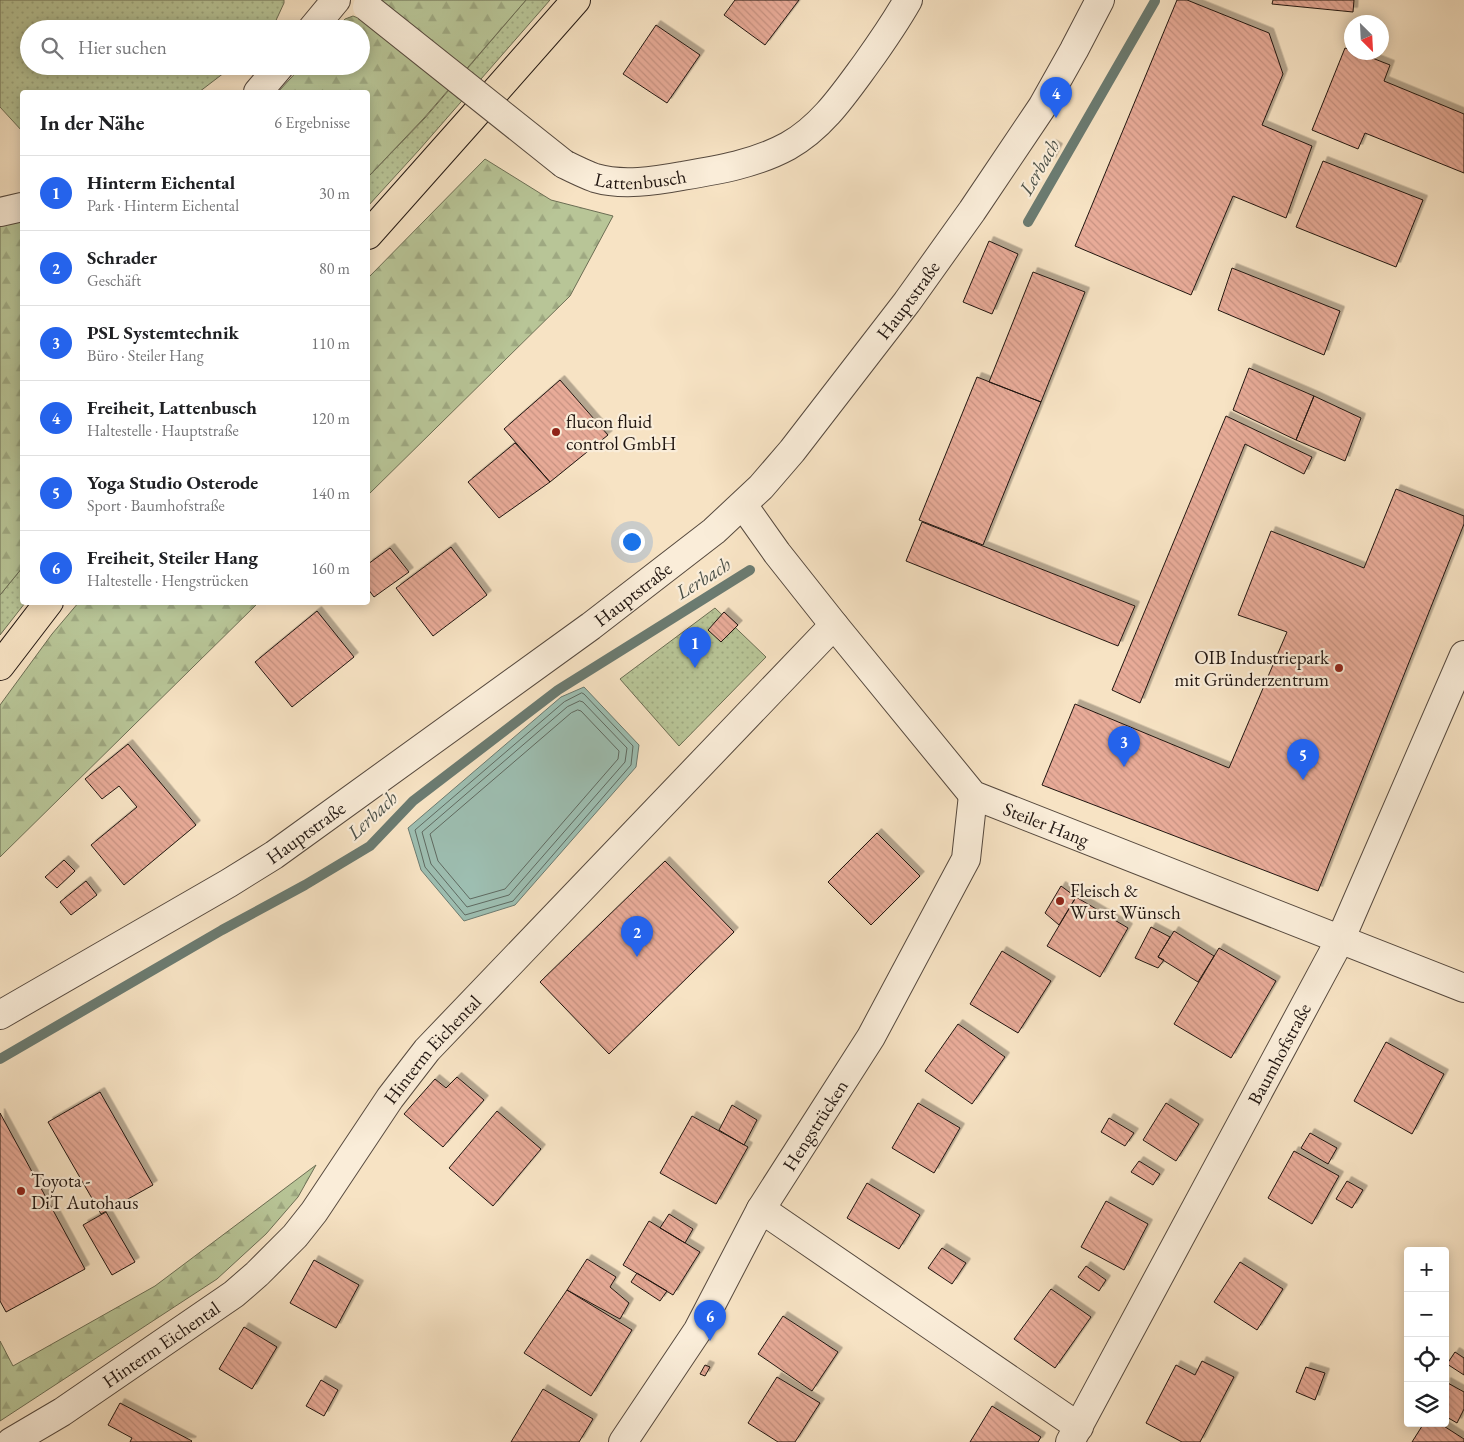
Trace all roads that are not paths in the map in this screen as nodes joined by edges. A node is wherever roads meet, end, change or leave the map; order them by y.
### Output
1 (336, 0) edge
2 (576, 0) edge
3 (908, 0) edge
4 (1100, 0) edge
5 (363, 3) edge
6 (319, 20) edge
7 (272, 75) edge
8 (260, 90) edge
9 (20, 207) edge
10 (0, 212) edge
11 (370, 233) edge
12 (743, 505) junction
13 (47, 605) edge
14 (834, 625) junction
15 (1464, 654) edge
16 (0, 666) edge
17 (973, 795) junction
18 (1340, 938) junction
19 (1464, 988) edge
20 (0, 1016) edge
21 (761, 1209) junction
22 (1075, 1435) edge
23 (11, 1442) edge
24 (624, 1442) edge

1 - 6 street
2 - 11 main road
3 - 5 street, Lattenbusch, bridge
4 - 12 street, Hauptstraße
7 - 8 street
9 - 10 street
12 - 14 street, Steiler Hang
12 - 20 street, Hauptstraße
13 - 16 main road
14 - 17 street, Steiler Hang
14 - 23 street, Hinterm Eichental
15 - 18 street, Baumhofstraße
17 - 18 street, Steiler Hang
17 - 21 street, Hengstrücken
18 - 19 street, Steiler Hang
18 - 22 street, Baumhofstraße
21 - 22 street
21 - 24 street, Hengstrücken

